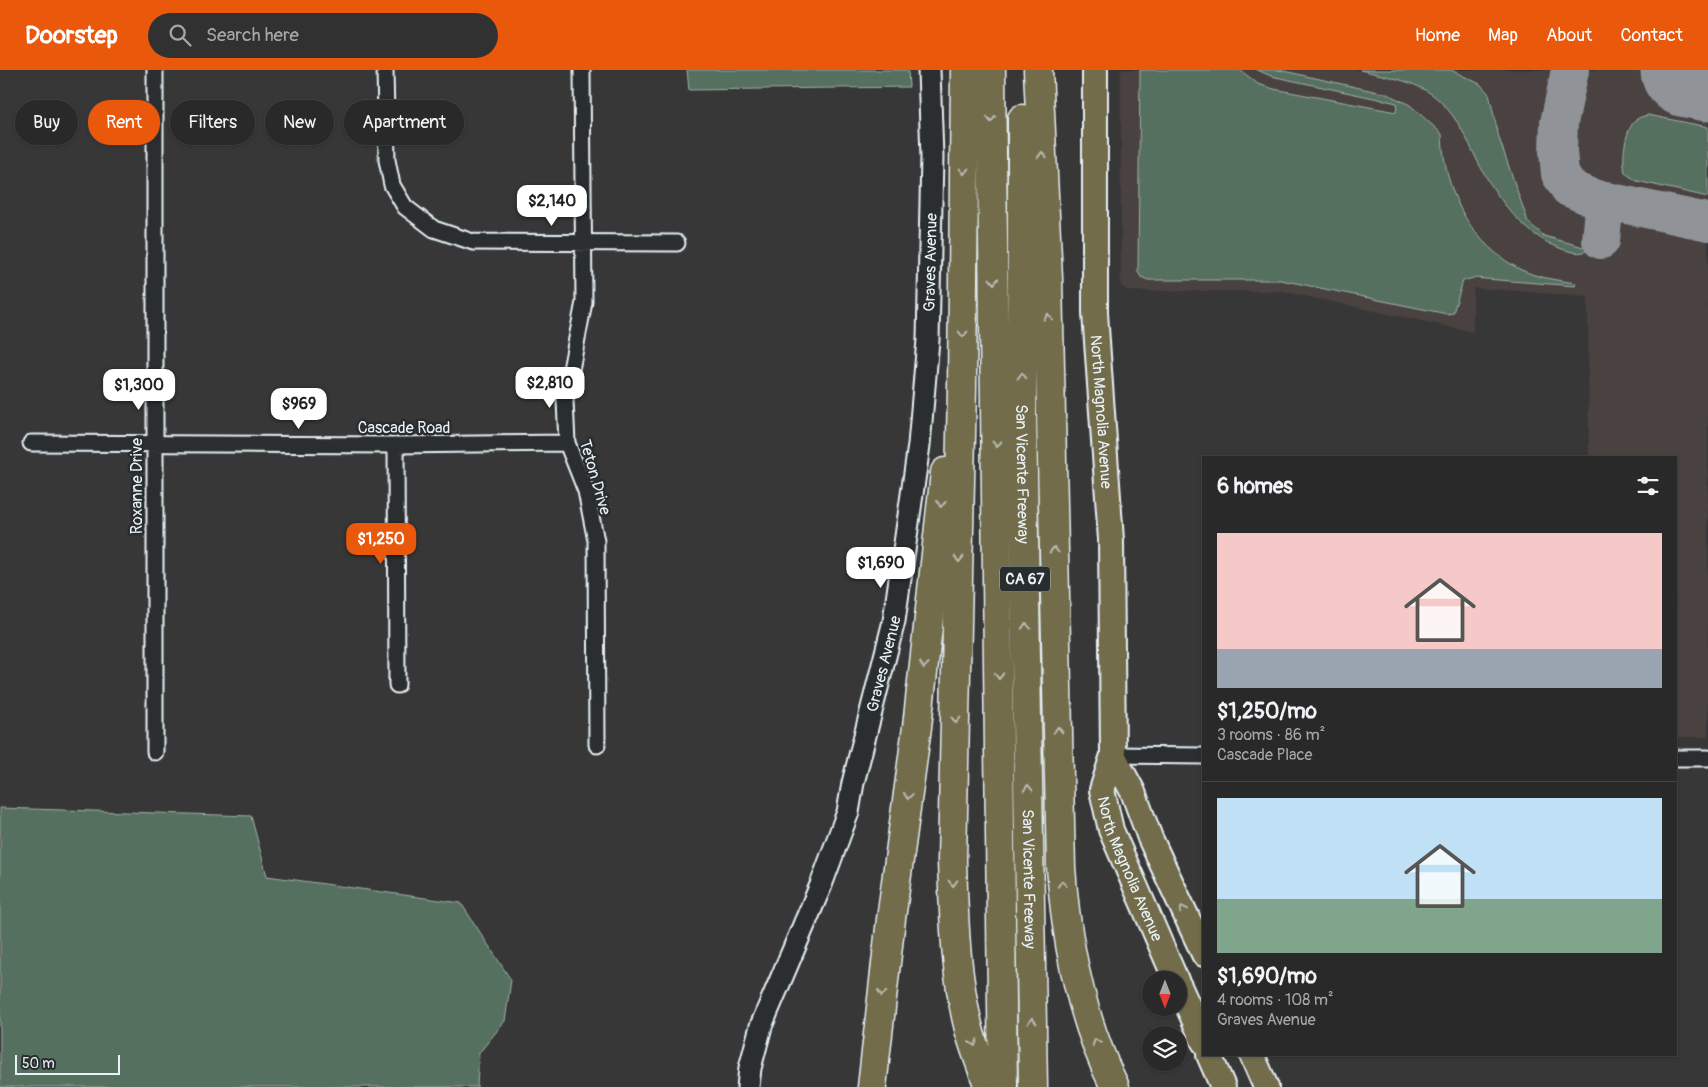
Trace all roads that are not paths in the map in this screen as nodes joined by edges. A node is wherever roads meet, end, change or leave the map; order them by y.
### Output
1 (155, 70) edge
2 (385, 70) edge
3 (582, 70) edge
4 (929, 70) edge
5 (965, 70) edge
6 (991, 70) edge
7 (1021, 70) edge
8 (1038, 70) edge
9 (1095, 70) edge
10 (585, 242) junction
11 (677, 243) dead end
12 (962, 388) junction
13 (567, 443) junction
14 (31, 444) dead end
15 (153, 444) junction
16 (396, 445) junction
17 (397, 684) dead end
18 (597, 745) dead end
19 (155, 752) dead end
20 (1113, 755) junction
21 (1202, 756) edge
22 (1677, 758) edge
23 (1708, 758) edge
24 (1202, 950) edge
25 (1172, 971) edge
26 (1188, 1006) edge
27 (1202, 1038) edge
28 (1209, 1056) edge
29 (1252, 1056) edge
30 (748, 1087) edge
31 (872, 1087) edge
32 (989, 1087) edge
33 (1003, 1087) edge
34 (1034, 1087) edge
35 (1115, 1087) edge
36 (1223, 1087) edge
37 (1266, 1087) edge

1 - 15 street, Roxanne Drive
2 - 10 street
3 - 10 street, Teton Drive
4 - 30 main road, Graves Avenue
5 -> 12 highway
6 -> 33 highway, San Vicente Freeway / CA 67
34 -> 7 highway, San Vicente Freeway / CA 67
35 -> 8 highway
9 - 20 main road, North Magnolia Avenue
10 - 11 street
10 - 13 street, Teton Drive
12 -> 31 highway
12 -> 32 highway
13 - 16 street, Cascade Road
13 - 18 street, Teton Drive
14 - 15 street, Cascade Road
15 - 16 street, Cascade Road
15 - 19 street, Roxanne Drive
16 - 17 street
20 - 21 street
24 -> 20 main road, North Magnolia Avenue
20 - 25 main road, North Magnolia Avenue
22 - 23 street
26 - 27 main road
28 - 36 main road
29 - 37 main road

